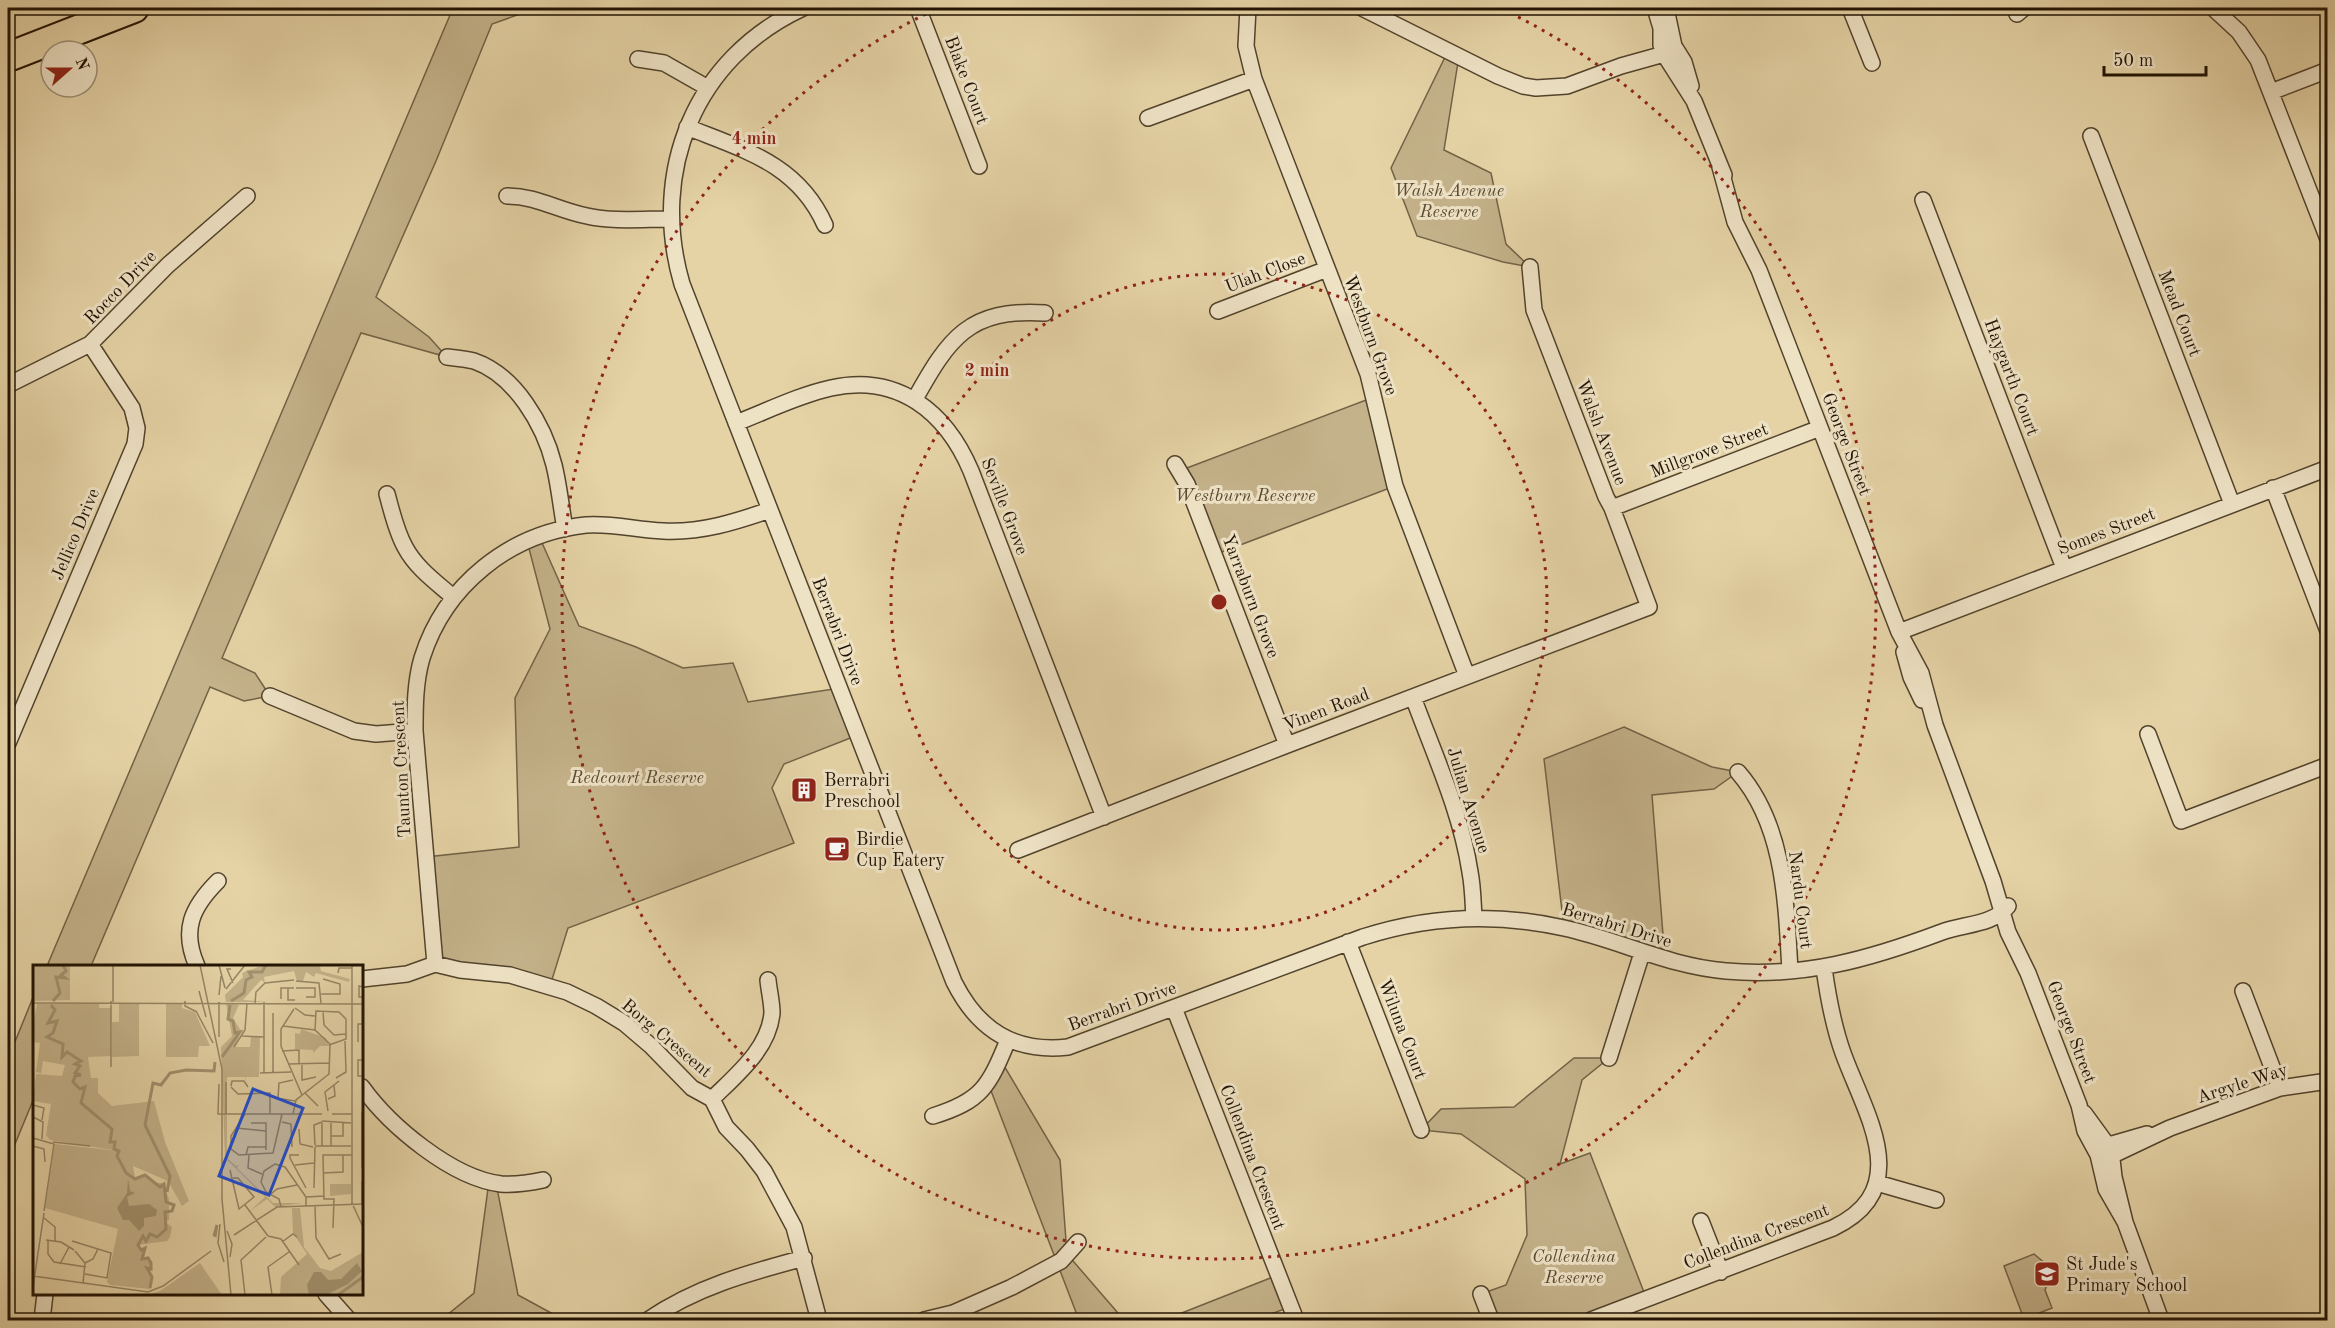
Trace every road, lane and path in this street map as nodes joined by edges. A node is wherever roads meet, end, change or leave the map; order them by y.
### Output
1 (134, 8) edge
2 (803, 8) edge
3 (918, 8) edge
4 (1248, 8) edge
5 (1362, 8) edge
6 (1655, 8) edge
7 (1664, 8) edge
8 (1850, 8) edge
9 (2213, 8) edge
10 (1388, 13) edge
11 (1666, 48) junction
12 (8, 57) edge
13 (638, 58) dead end
14 (1872, 63) dead end
15 (2328, 70) edge
16 (1254, 79) junction
17 (708, 88) junction
18 (2271, 92) junction
19 (1148, 118) dead end
20 (687, 128) junction
21 (2091, 136) dead end
22 (979, 166) dead end
23 (247, 196) dead end
24 (507, 196) dead end
25 (1923, 200) dead end
26 (670, 219) junction
27 (825, 225) dead end
28 (2328, 239) edge
29 (1530, 267) dead end
30 (1327, 269) junction
31 (1218, 311) dead end
32 (1045, 313) dead end
33 (90, 344) junction
34 (447, 357) dead end
35 (8, 385) edge
36 (915, 399) junction
37 (736, 423) junction
38 (1820, 428) junction
39 (1175, 464) dead end
40 (2328, 468) edge
41 (2273, 488) junction
42 (387, 494) dead end
43 (2232, 504) junction
44 (1612, 508) junction
45 (770, 510) junction
46 (565, 529) junction
47 (2064, 568) junction
48 (453, 597) junction
49 (1649, 607) joint
50 (2328, 631) edge
51 (1899, 632) junction
52 (1467, 676) junction
53 (270, 696) dead end
54 (1413, 697) junction
55 (416, 731) junction
56 (2148, 734) dead end
57 (8, 743) edge
58 (1287, 745) junction
59 (2328, 765) edge
60 (1738, 772) dead end
61 (1104, 817) junction
62 (1018, 850) dead end
63 (218, 881) dead end
64 (2003, 908) junction
65 (1473, 918) junction
66 (1348, 942) junction
67 (1642, 953) junction
68 (435, 964) junction
69 (197, 965) edge
70 (1824, 968) junction
71 (1790, 971) junction
72 (363, 979) edge
73 (768, 980) dead end
74 (2243, 991) dead end
75 (1174, 1008) junction
76 (1008, 1040) junction
77 (1610, 1058) dead end
78 (2328, 1081) edge
79 (363, 1088) edge
80 (2280, 1088) junction
81 (712, 1099) junction
82 (933, 1116) dead end
83 (1421, 1130) dead end
84 (2107, 1152) junction
85 (543, 1180) dead end
86 (1877, 1183) junction
87 (1936, 1200) dead end
88 (1701, 1221) dead end
89 (1078, 1242) dead end
90 (804, 1258) junction
91 (1721, 1272) junction
92 (808, 1280) junction
93 (1481, 1294) dead end
94 (45, 1295) edge
95 (328, 1295) edge
96 (42, 1320) edge
97 (349, 1320) edge
98 (648, 1320) edge
99 (811, 1320) edge
100 (819, 1320) edge
101 (924, 1320) edge
102 (1296, 1320) edge
103 (1491, 1320) edge
104 (1591, 1320) edge
105 (2162, 1320) edge

1 - 12 highway
2 - 17 street, Berrabri Drive
3 - 22 street, Blake Court
4 - 16 street, Westburn Grove
5 - 10 street
6 - 11 street, George Street
7 - 11 street, George Street
8 - 14 street
9 - 18 street
10 - 11 street
11 - 38 street, George Street
13 - 17 street
15 - 18 street
16 - 19 street
16 - 30 street, Westburn Grove
17 - 20 street, Berrabri Drive
18 - 28 street
20 - 26 street, Berrabri Drive
20 - 27 street
21 - 43 street, Mead Court
23 - 33 street, Rocco Drive
24 - 26 street
25 - 47 street, Haygarth Court
26 - 37 street, Berrabri Drive
29 - 44 street, Walsh Avenue
30 - 31 street, Ulah Close
30 - 52 street, Westburn Grove
32 - 36 street
33 - 35 street, Rocco Drive
33 - 57 street, Jellico Drive
34 - 46 street
36 - 37 street, Seville Grove
36 - 61 street, Seville Grove
37 - 45 street, Berrabri Drive
38 - 44 street, Millgrove Street
38 - 51 street, George Street
39 - 58 street, Yarraburn Grove
40 - 41 street, Somes Street
41 - 43 street, Somes Street
41 - 50 street
42 - 48 street
43 - 47 street, Somes Street
44 - 49 street, Walsh Avenue
45 - 46 street, Taunton Crescent
45 - 76 street, Berrabri Drive
46 - 48 street, Taunton Crescent
47 - 51 street, Somes Street
48 - 55 street, Taunton Crescent
49 - 52 street, Vinen Road
51 - 64 street, George Street
52 - 54 street, Vinen Road
53 - 55 street
54 - 58 street, Vinen Road
54 - 65 street, Julian Avenue
55 - 68 street, Taunton Crescent
56 - 59 street
58 - 61 street, Vinen Road
60 - 71 street, Nardu Court
61 - 62 street, Vinen Road
63 - 69 street
64 - 70 street, Berrabri Drive
64 - 84 street, George Street
65 - 66 street, Berrabri Drive
65 - 67 street, Berrabri Drive
66 - 75 street, Berrabri Drive
66 - 83 street, Wiluna Court
67 - 71 street, Berrabri Drive
67 - 77 street
68 - 72 street
68 - 81 street, Borg Crescent
70 - 71 street, Berrabri Drive
70 - 86 street, Collendina Crescent
73 - 81 street
74 - 80 street
75 - 76 street, Berrabri Drive
75 - 102 street, Collendina Crescent
76 - 82 street
78 - 80 street, Argyle Way
79 - 85 street
80 - 84 street, Argyle Way
81 - 90 street, Borg Crescent
84 - 105 street, George Street
86 - 87 street
86 - 91 street, Collendina Crescent
88 - 91 street
89 - 101 street
90 - 92 street, Borg Crescent
90 - 98 street
91 - 104 street, Collendina Crescent
92 - 99 street, Borg Crescent
92 - 100 street, Borg Crescent
93 - 103 street
94 - 96 street
95 - 97 street

